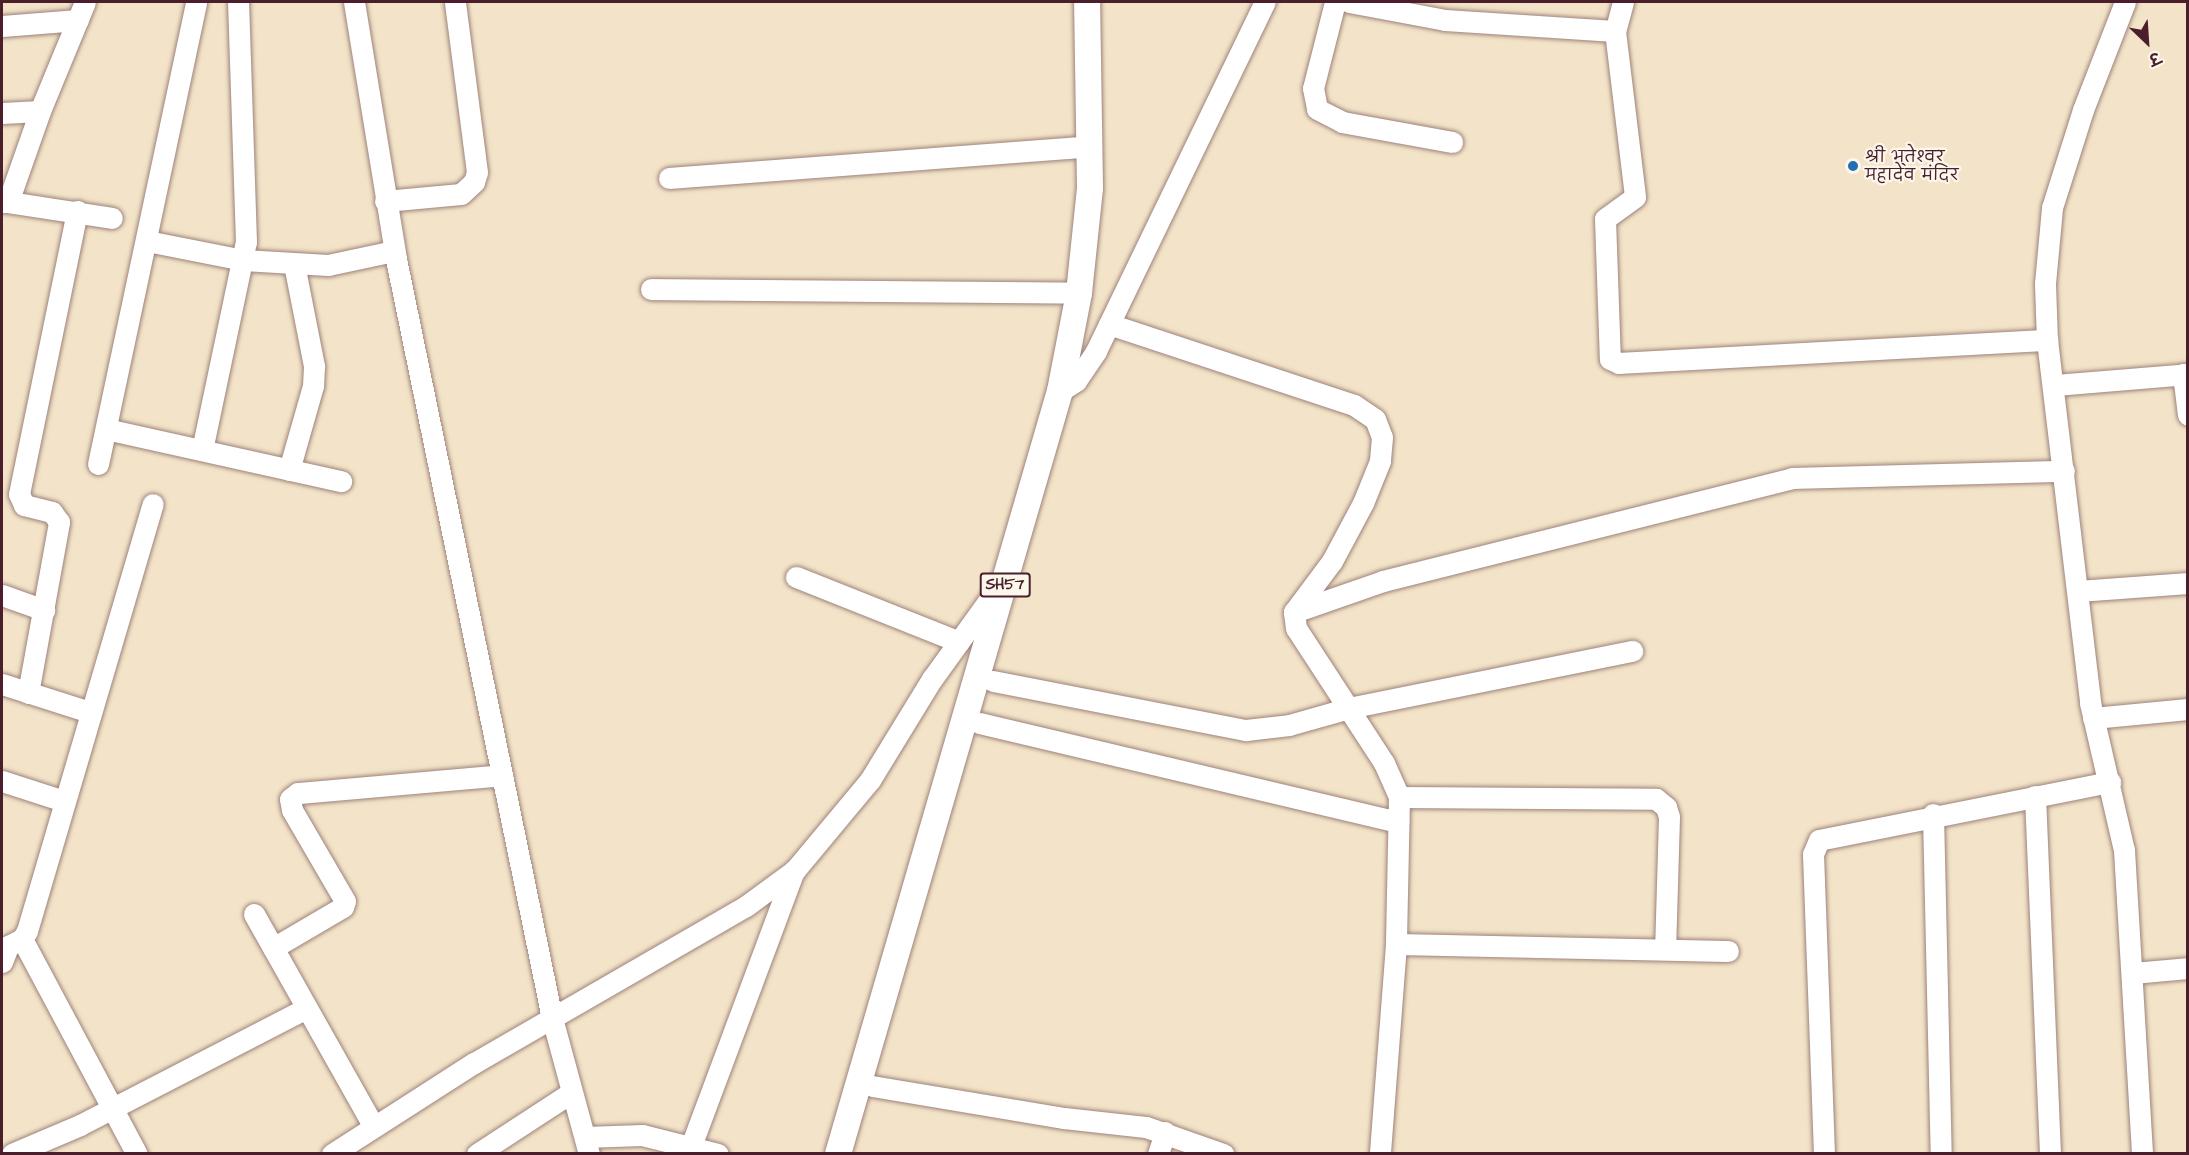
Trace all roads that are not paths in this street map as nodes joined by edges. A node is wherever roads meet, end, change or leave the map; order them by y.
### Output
1 (195, 2) edge
2 (237, 2) edge
3 (354, 2) edge
4 (455, 2) edge
5 (1087, 2) edge
6 (1102, 2) edge
7 (1265, 2) edge
8 (1335, 2) edge
9 (1348, 2) edge
10 (1623, 2) edge
11 (2125, 2) edge
12 (82, 10) edge
13 (1450, 11) edge
14 (2, 26) edge
15 (1615, 31) junction
16 (40, 111) junction
17 (2, 113) edge
18 (1452, 142) dead end
19 (1090, 146) junction
20 (669, 178) dead end
21 (385, 201) junction
22 (4, 202) edge
23 (77, 211) junction
24 (112, 219) dead end
25 (147, 241) junction
26 (394, 251) junction
27 (243, 260) junction
28 (294, 264) junction
29 (651, 289) dead end
30 (1079, 293) junction
31 (1109, 324) junction
32 (2048, 340) junction
33 (2185, 374) edge
34 (2055, 385) junction
35 (1068, 386) junction
36 (2187, 415) edge
37 (106, 429) junction
38 (202, 450) junction
39 (98, 464) dead end
40 (289, 470) junction
41 (2064, 471) junction
42 (341, 481) dead end
43 (153, 504) dead end
44 (1010, 570) junction
45 (796, 577) dead end
46 (2187, 583) edge
47 (2078, 591) junction
48 (2, 595) edge
49 (44, 610) junction
50 (1294, 612) junction
51 (959, 642) junction
52 (1632, 651) dead end
53 (993, 681) junction
54 (2, 684) edge
55 (28, 693) junction
56 (1349, 708) junction
57 (2187, 709) edge
58 (90, 712) junction
59 (2093, 717) junction
60 (979, 723) junction
61 (502, 775) junction
62 (2, 781) edge
63 (2110, 782) junction
64 (2035, 796) junction
65 (1399, 797) junction
66 (64, 801) junction
67 (1933, 814) junction
68 (1398, 822) junction
69 (795, 870) junction
70 (254, 914) dead end
71 (22, 939) junction
72 (1396, 944) junction
73 (273, 948) junction
74 (1665, 949) junction
75 (1728, 951) dead end
76 (900, 961) junction
77 (2, 962) edge
78 (2187, 968) edge
79 (2132, 974) junction
80 (307, 1008) junction
81 (552, 1018) junction
82 (872, 1086) junction
83 (572, 1092) junction
84 (114, 1108) junction
85 (374, 1127) junction
86 (1165, 1132) junction
87 (587, 1145) edge
88 (691, 1146) junction
89 (12, 1154) edge
90 (137, 1154) edge
91 (332, 1154) edge
92 (477, 1154) edge
93 (718, 1154) edge
94 (838, 1154) edge
95 (854, 1154) edge
96 (1158, 1154) edge
97 (1223, 1154) edge
98 (1380, 1154) edge
99 (1824, 1154) edge
100 (1941, 1154) edge
101 (2050, 1154) edge
102 (2142, 1154) edge

1 - 25 street
2 - 27 street
3 - 21 street
4 - 21 street
5 - 19 main road, SH57
6 - 35 main road, SH57
7 - 31 street
8 - 18 street
9 - 13 street
10 - 15 street
11 - 32 street
12 - 14 street
12 - 16 street
13 - 15 street
15 - 32 street
16 - 17 street
16 - 22 street
19 - 20 street
19 - 30 main road, SH57
21 - 26 street
22 - 23 street
23 - 24 street
23 - 49 street
25 - 27 street
25 - 37 street
26 - 28 street
26 - 61 street
27 - 28 street
27 - 38 street
28 - 40 street
29 - 30 street
30 - 35 main road, SH57
31 - 35 street
31 - 50 street
32 - 34 street
33 - 34 street
33 - 36 street
34 - 41 street
35 - 44 main road, SH57
35 - 53 main road, SH57
37 - 38 street
37 - 39 street
38 - 40 street
40 - 42 street
41 - 47 street
41 - 50 street
43 - 58 street
44 - 51 street
44 - 76 main road, SH57
45 - 51 street
46 - 47 street
47 - 59 street
48 - 49 street
49 - 55 street
50 - 56 street
51 - 69 street
52 - 56 street
53 - 56 street
53 - 60 main road, SH57
54 - 55 street
55 - 58 street
56 - 65 street
57 - 59 street
58 - 66 street
59 - 63 street
60 - 68 street
60 - 76 main road, SH57
61 - 73 street
61 - 81 street
62 - 66 street
63 - 64 street
63 - 79 street
64 - 67 street
64 - 101 street
65 - 68 street
65 - 74 street
66 - 71 street
67 - 99 street
67 - 100 street
68 - 72 street
69 - 81 street
69 - 88 street
70 - 73 street
71 - 77 street
71 - 84 street
72 - 74 street
72 - 98 street
73 - 80 street
74 - 75 street
76 - 82 main road, SH57
76 - 94 main road, SH57
78 - 79 street
79 - 102 street
80 - 84 street
80 - 85 street
81 - 83 street
81 - 85 street
82 - 86 street
82 - 95 main road, SH57
83 - 87 street
83 - 92 street
84 - 89 street
84 - 90 street
85 - 91 street
86 - 96 street
86 - 97 street
87 - 88 street
88 - 93 street

